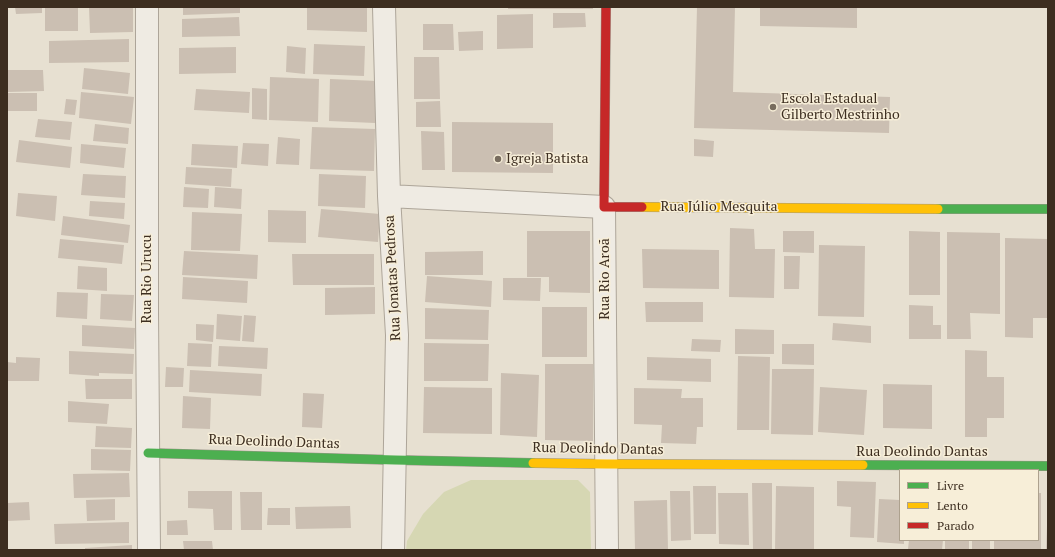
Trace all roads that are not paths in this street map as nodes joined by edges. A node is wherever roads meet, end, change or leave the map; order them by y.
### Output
1 (147, 7) edge
2 (384, 7) edge
3 (606, 7) edge
4 (389, 196) junction
5 (604, 206) junction
6 (1048, 209) edge
7 (148, 452) junction
8 (395, 460) junction
9 (606, 464) junction
10 (1048, 466) edge
11 (149, 550) edge
12 (394, 550) edge
13 (607, 550) edge

1 - 7 street, Rua Rio Urucu
2 - 4 street, Rua Jonatas Pedrosa
3 - 5 street, Rua Rio Aroã
4 - 5 street, Rua Júlio Mesquita
4 - 8 street, Rua Jonatas Pedrosa
5 - 6 street, Rua Júlio Mesquita
5 - 9 street, Rua Rio Aroã
7 - 8 street, Rua Deolindo Dantas
7 - 11 street, Rua Rio Urucu
8 - 9 street, Rua Deolindo Dantas
8 - 12 street, Rua Jonatas Pedrosa
9 - 10 street, Rua Deolindo Dantas
9 - 13 street, Rua Rio Aroã

